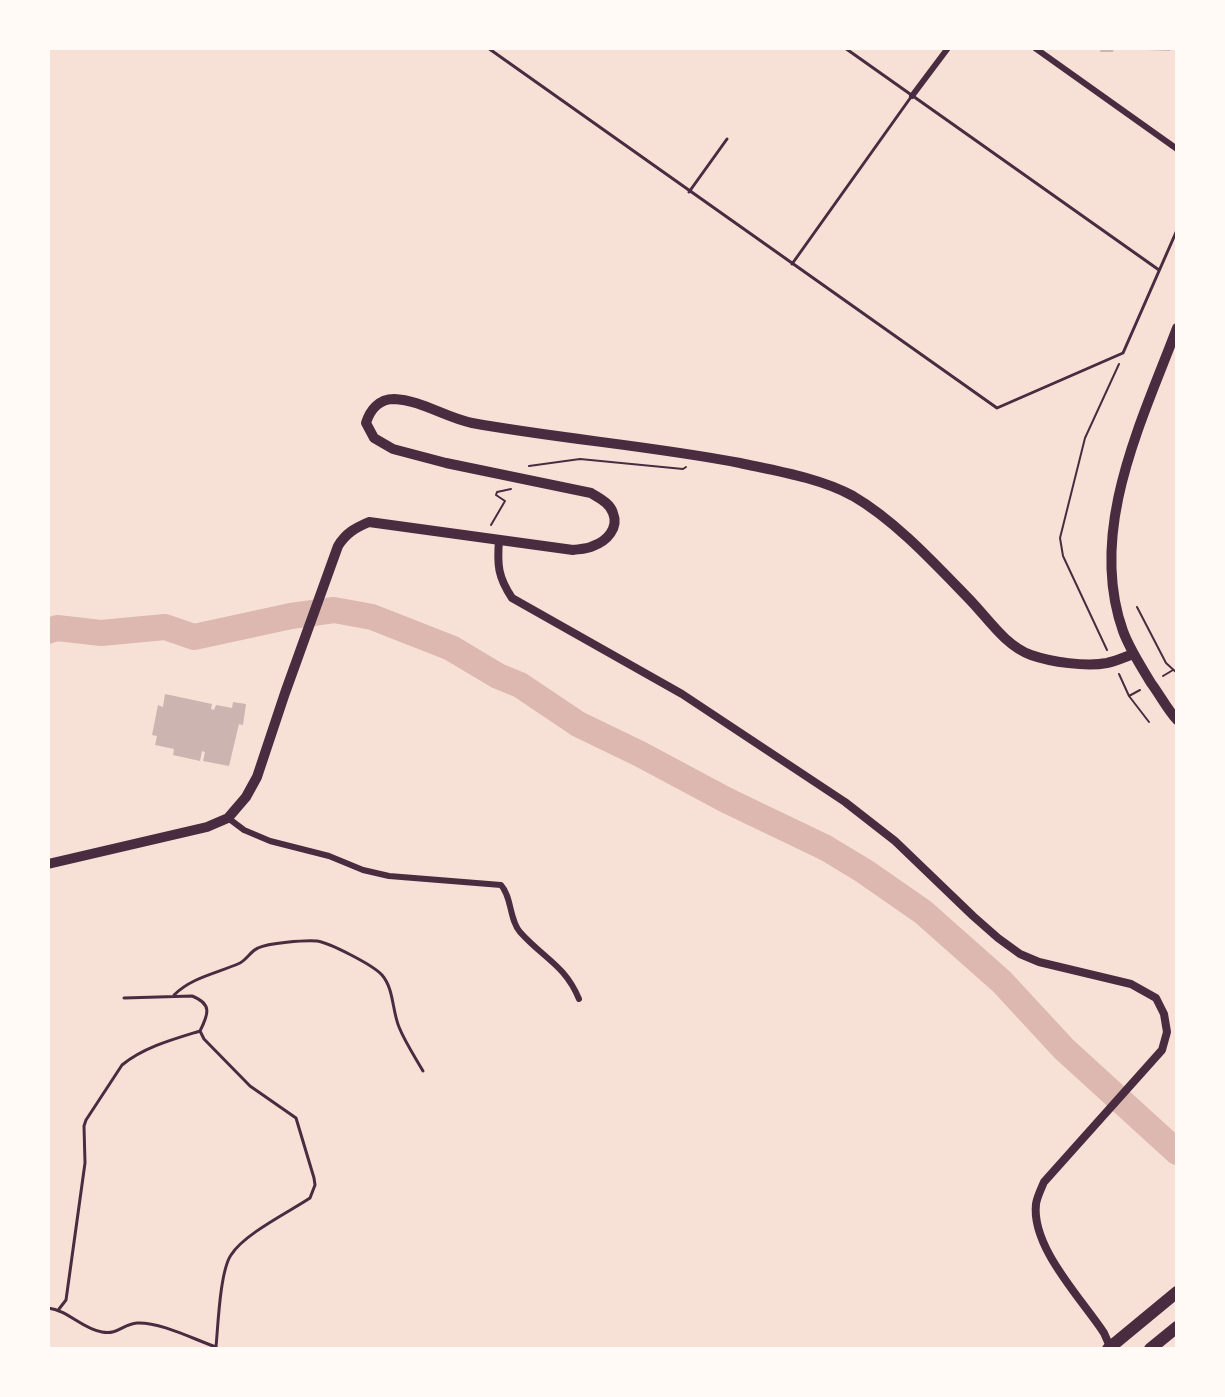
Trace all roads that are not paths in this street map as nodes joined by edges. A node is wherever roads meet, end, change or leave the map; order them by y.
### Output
1 (488, 48) edge
2 (845, 48) edge
3 (948, 48) edge
4 (1035, 48) edge
5 (912, 96) junction
6 (727, 139) dead end
7 (1177, 149) edge
8 (689, 192) junction
9 (1177, 230) edge
10 (792, 264) junction
11 (1159, 270) junction
12 (1177, 328) edge
13 (499, 540) junction
14 (1133, 654) junction
15 (1177, 720) edge
16 (228, 818) junction
17 (48, 864) edge
18 (173, 996) junction
19 (124, 998) dead end
20 (579, 999) dead end
21 (200, 1031) junction
22 (423, 1071) dead end
23 (1177, 1292) edge
24 (48, 1308) edge
25 (58, 1310) junction
26 (1177, 1327) edge
27 (1110, 1349) edge
28 (1150, 1349) edge

1 - 8 lane
2 - 5 lane
3 - 5 street
4 - 7 street
5 - 10 lane
5 - 11 lane
6 - 8 lane
8 - 10 lane
9 - 11 lane
10 - 11 lane
12 - 14 main road
13 - 14 main road
13 - 16 main road
13 - 27 street
14 - 15 main road
16 - 17 main road
16 - 20 street
18 - 19 lane
18 - 21 lane
18 - 22 lane
21 - 25 lane
21 - 25 lane
23 - 27 highway
24 - 25 lane
26 - 28 highway

